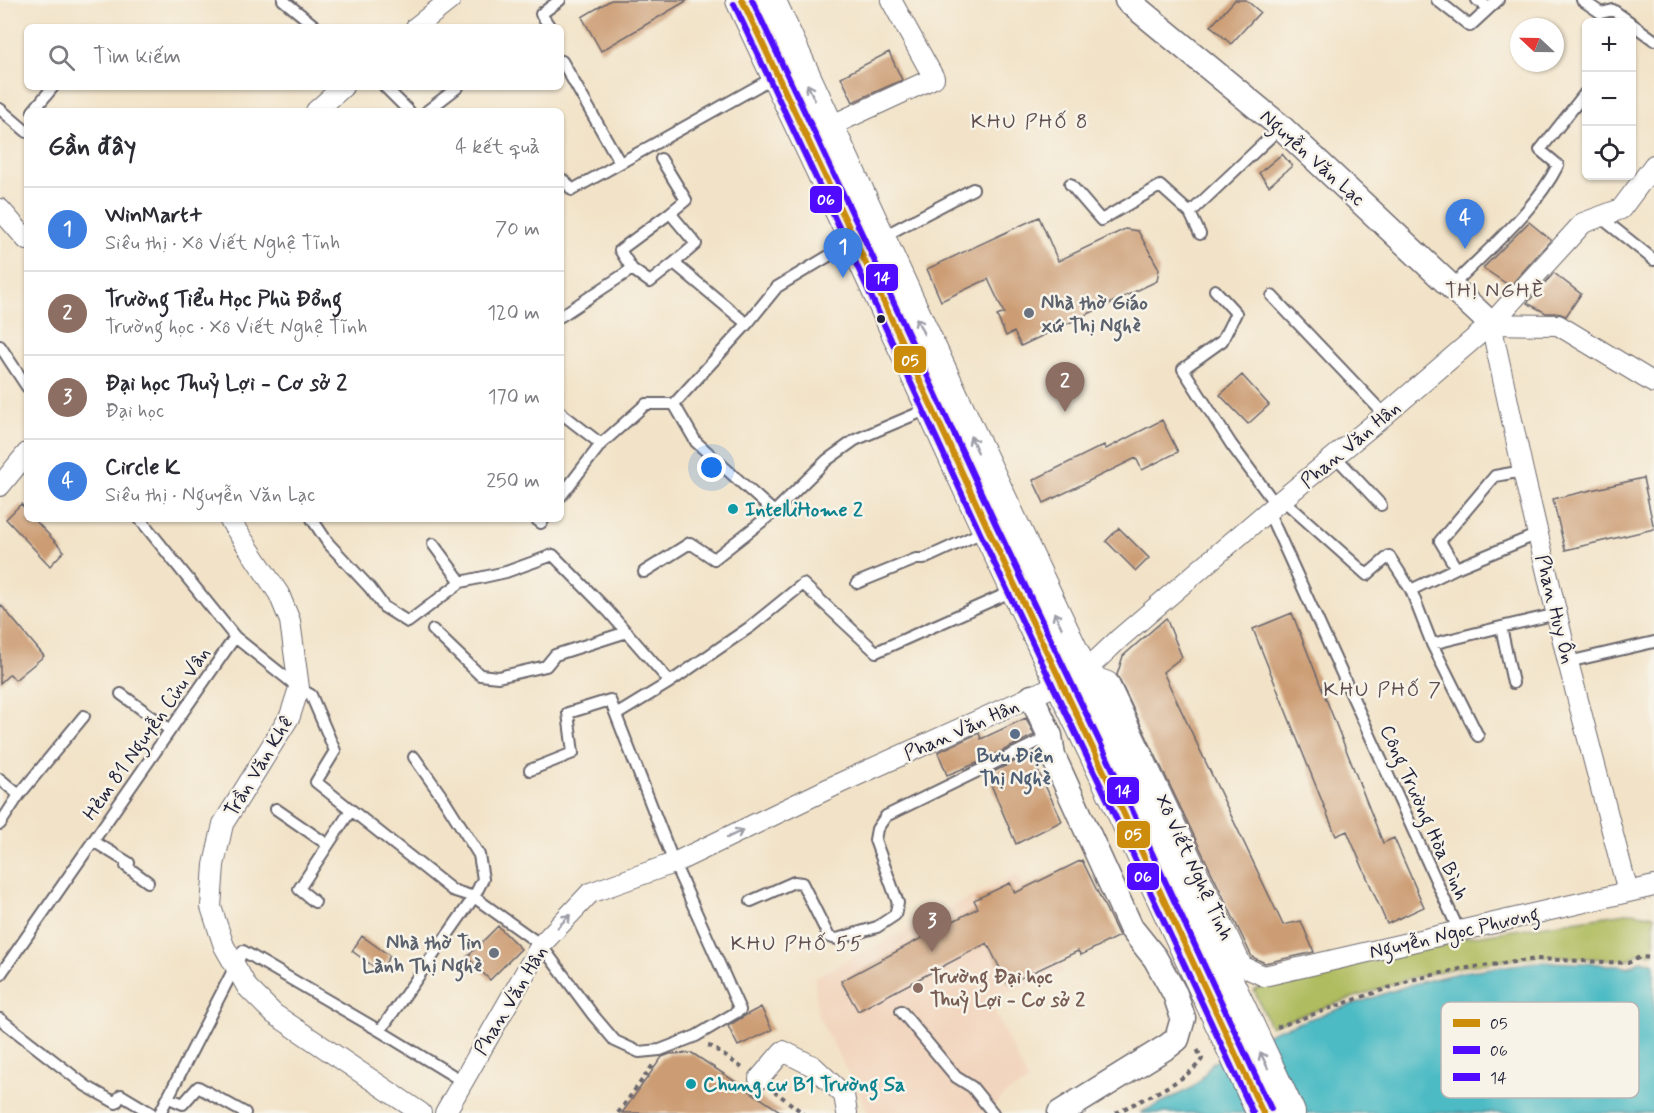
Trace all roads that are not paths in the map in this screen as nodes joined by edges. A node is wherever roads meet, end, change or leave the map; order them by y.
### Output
1 (283, 0) edge
2 (450, 0) edge
3 (560, 0) edge
4 (742, 0) edge
5 (769, 0) edge
6 (891, 0) edge
7 (1127, 0) edge
8 (1437, 0) edge
9 (1477, 0) edge
10 (1498, 0) edge
11 (1582, 0) edge
12 (1489, 8) junction
13 (1624, 18) edge
14 (312, 24) edge
15 (420, 24) edge
16 (548, 24) edge
17 (1636, 27) edge
18 (1654, 40) edge
19 (564, 65) edge
20 (776, 75) junction
21 (50, 90) edge
22 (340, 90) edge
23 (389, 90) edge
24 (454, 90) edge
25 (1582, 98) edge
26 (36, 108) edge
27 (319, 108) edge
28 (406, 108) edge
29 (431, 108) edge
30 (0, 109) edge
31 (24, 125) edge
32 (1281, 127) junction
33 (828, 128) junction
34 (661, 159) dead end
35 (620, 163) junction
36 (1654, 165) edge
37 (564, 180) edge
38 (1070, 184) dead end
39 (973, 189) dead end
40 (0, 209) edge
41 (670, 213) junction
42 (1190, 213) junction
43 (1599, 216) junction
44 (1200, 234) dead end
45 (24, 237) edge
46 (867, 239) junction
47 (1654, 260) edge
48 (674, 263) junction
49 (632, 269) junction
50 (1452, 286) junction
51 (1215, 290) dead end
52 (1272, 296) dead end
53 (564, 314) edge
54 (747, 324) junction
55 (1491, 324) junction
56 (0, 346) edge
57 (24, 382) edge
58 (1654, 383) edge
59 (942, 403) junction
60 (674, 404) junction
61 (564, 415) edge
62 (1385, 415) junction
63 (601, 444) junction
64 (1335, 456) junction
65 (24, 457) edge
66 (1522, 471) junction
67 (0, 486) edge
68 (564, 492) edge
69 (1275, 505) junction
70 (1381, 505) dead end
71 (774, 512) junction
72 (142, 522) edge
73 (231, 522) edge
74 (314, 522) edge
75 (988, 529) junction
76 (1538, 534) junction
77 (434, 544) dead end
78 (1456, 568) junction
79 (644, 572) dead end
80 (461, 582) junction
81 (857, 583) dead end
82 (1017, 589) junction
83 (1411, 590) junction
84 (1557, 614) junction
85 (1501, 627) junction
86 (433, 630) dead end
87 (627, 632) junction
88 (235, 637) junction
89 (1654, 642) edge
90 (1432, 644) junction
91 (1568, 662) junction
92 (1072, 677) junction
93 (670, 681) junction
94 (1514, 683) dead end
95 (299, 688) junction
96 (121, 694) dead end
97 (1032, 697) junction
98 (616, 715) junction
99 (84, 716) dead end
100 (170, 730) junction
101 (1050, 736) junction
102 (1478, 736) dead end
103 (414, 757) dead end
104 (530, 770) dead end
105 (0, 779) edge
106 (1127, 794) junction
107 (19, 795) junction
108 (276, 808) dead end
109 (351, 810) junction
110 (0, 824) edge
111 (93, 841) junction
112 (328, 845) junction
113 (674, 863) junction
114 (148, 882) dead end
115 (1654, 886) edge
116 (1628, 892) junction
117 (474, 897) junction
118 (751, 901) dead end
119 (315, 902) dead end
120 (1459, 931) junction
121 (541, 945) junction
122 (236, 967) junction
123 (1255, 972) joint
124 (0, 975) edge
125 (901, 1011) dead end
126 (0, 1019) edge
127 (380, 1031) junction
128 (759, 1079) road end
129 (462, 1081) junction
130 (169, 1098) junction
131 (151, 1113) edge
132 (160, 1113) edge
133 (245, 1113) edge
134 (421, 1113) edge
135 (445, 1113) edge
136 (847, 1113) edge
137 (993, 1113) edge
138 (1060, 1113) edge
139 (1263, 1113) edge
140 (1289, 1113) edge

1 - 14 lane
2 - 15 street
3 - 16 lane
4 - 20 main road, Xô Viết Nghệ Tĩnh
33 -> 5 main road, Xô Viết Nghệ Tĩnh
6 - 33 street
7 - 32 street, Nguyễn Văn Lạc
8 - 12 lane
9 - 12 lane
10 - 12 lane
11 - 13 lane
17 - 18 lane
19 - 35 lane
20 - 35 lane
20 - 46 main road, Xô Viết Nghệ Tĩnh
21 - 26 lane
22 - 27 street
23 - 28 lane
24 - 29 lane
25 - 50 lane
30 - 31 lane
32 - 42 lane
32 - 50 street, Nguyễn Văn Lạc
33 - 46 main road, Xô Viết Nghệ Tĩnh
34 - 41 lane
35 - 37 lane
36 - 43 street, Phan Văn Hân
38 - 42 lane
39 - 46 lane
40 - 45 street
41 - 48 lane
41 - 49 lane
42 - 44 lane
43 - 47 lane
43 - 55 street, Phan Văn Hân
46 - 54 lane
46 - 59 main road, Xô Viết Nghệ Tĩnh
48 - 49 lane
48 - 54 lane
49 - 53 lane
50 - 55 street, Nguyễn Văn Lạc
51 - 69 lane
52 - 62 lane
54 - 60 lane
55 - 58 street
55 - 62 street, Phan Văn Hân
55 - 66 street, Phan Huy Ôn
56 - 57 lane
59 - 71 lane
59 - 75 main road, Xô Viết Nghệ Tĩnh
92 -> 59 main road, Xô Viết Nghệ Tĩnh
60 - 63 lane
60 - 71 lane
61 - 63 lane
62 - 64 street, Phan Văn Hân
63 - 68 lane
64 - 69 street, Phan Văn Hân
64 - 70 lane
65 - 67 street
66 - 76 street, Phan Huy Ôn
66 - 78 lane
69 - 83 lane
69 - 92 street, Phan Văn Hân
69 - 120 lane, Công Trường Hòa Bình
71 - 79 lane
72 - 88 lane, Hẻm 81 Nguyễn Cửu Vân
73 - 95 street, Trần Văn Khê
74 - 80 lane
75 - 81 lane
75 - 82 main road, Xô Viết Nghệ Tĩnh
76 - 78 lane
76 - 84 street, Phan Huy Ôn
77 - 80 lane
78 - 83 lane
80 - 87 lane
82 - 92 main road, Xô Viết Nghệ Tĩnh
82 - 93 lane
83 - 90 lane
84 - 85 lane
84 - 91 street, Phan Huy Ôn
85 - 90 lane
85 - 94 lane
86 - 87 lane
87 - 93 lane
88 - 95 lane
88 - 100 lane, Hẻm 81 Nguyễn Cửu Vân
89 - 91 lane
90 - 102 lane
91 - 116 street, Phan Huy Ôn
92 - 97 street, Phan Văn Hân
92 - 106 main road, Xô Viết Nghệ Tĩnh
92 - 123 street, Xô Viết Nghệ Tĩnh
93 - 98 lane
95 - 109 lane
95 - 122 street, Trần Văn Khê
96 - 100 lane
97 - 101 street
113 -> 97 street, Phan Văn Hân
98 - 104 lane
98 - 113 lane
99 - 107 lane
100 - 111 lane, Hẻm 81 Nguyễn Cửu Vân
101 - 118 lane
101 - 138 street
103 - 117 lane
105 - 107 lane
106 - 139 main road
140 -> 106 main road
107 - 110 lane
108 - 112 lane
109 - 112 lane
109 - 117 lane
111 - 114 lane
111 - 124 lane, Hẻm 81 Nguyễn Cửu Vân
112 - 119 lane
121 -> 113 street, Phan Văn Hân
113 - 121 lane
115 - 116 street, Nguyễn Ngọc Phương
116 - 120 street, Nguyễn Ngọc Phương
117 - 121 lane
117 - 127 lane
120 - 123 street, Nguyễn Ngọc Phương
121 - 129 street, Phan Văn Hân
122 - 127 lane
122 - 130 lane
122 - 134 street, Trần Văn Khê
125 - 137 lane
126 - 131 lane
127 - 129 lane
128 - 136 street
129 - 135 street, Phan Văn Hân
130 - 132 lane
130 - 133 lane

